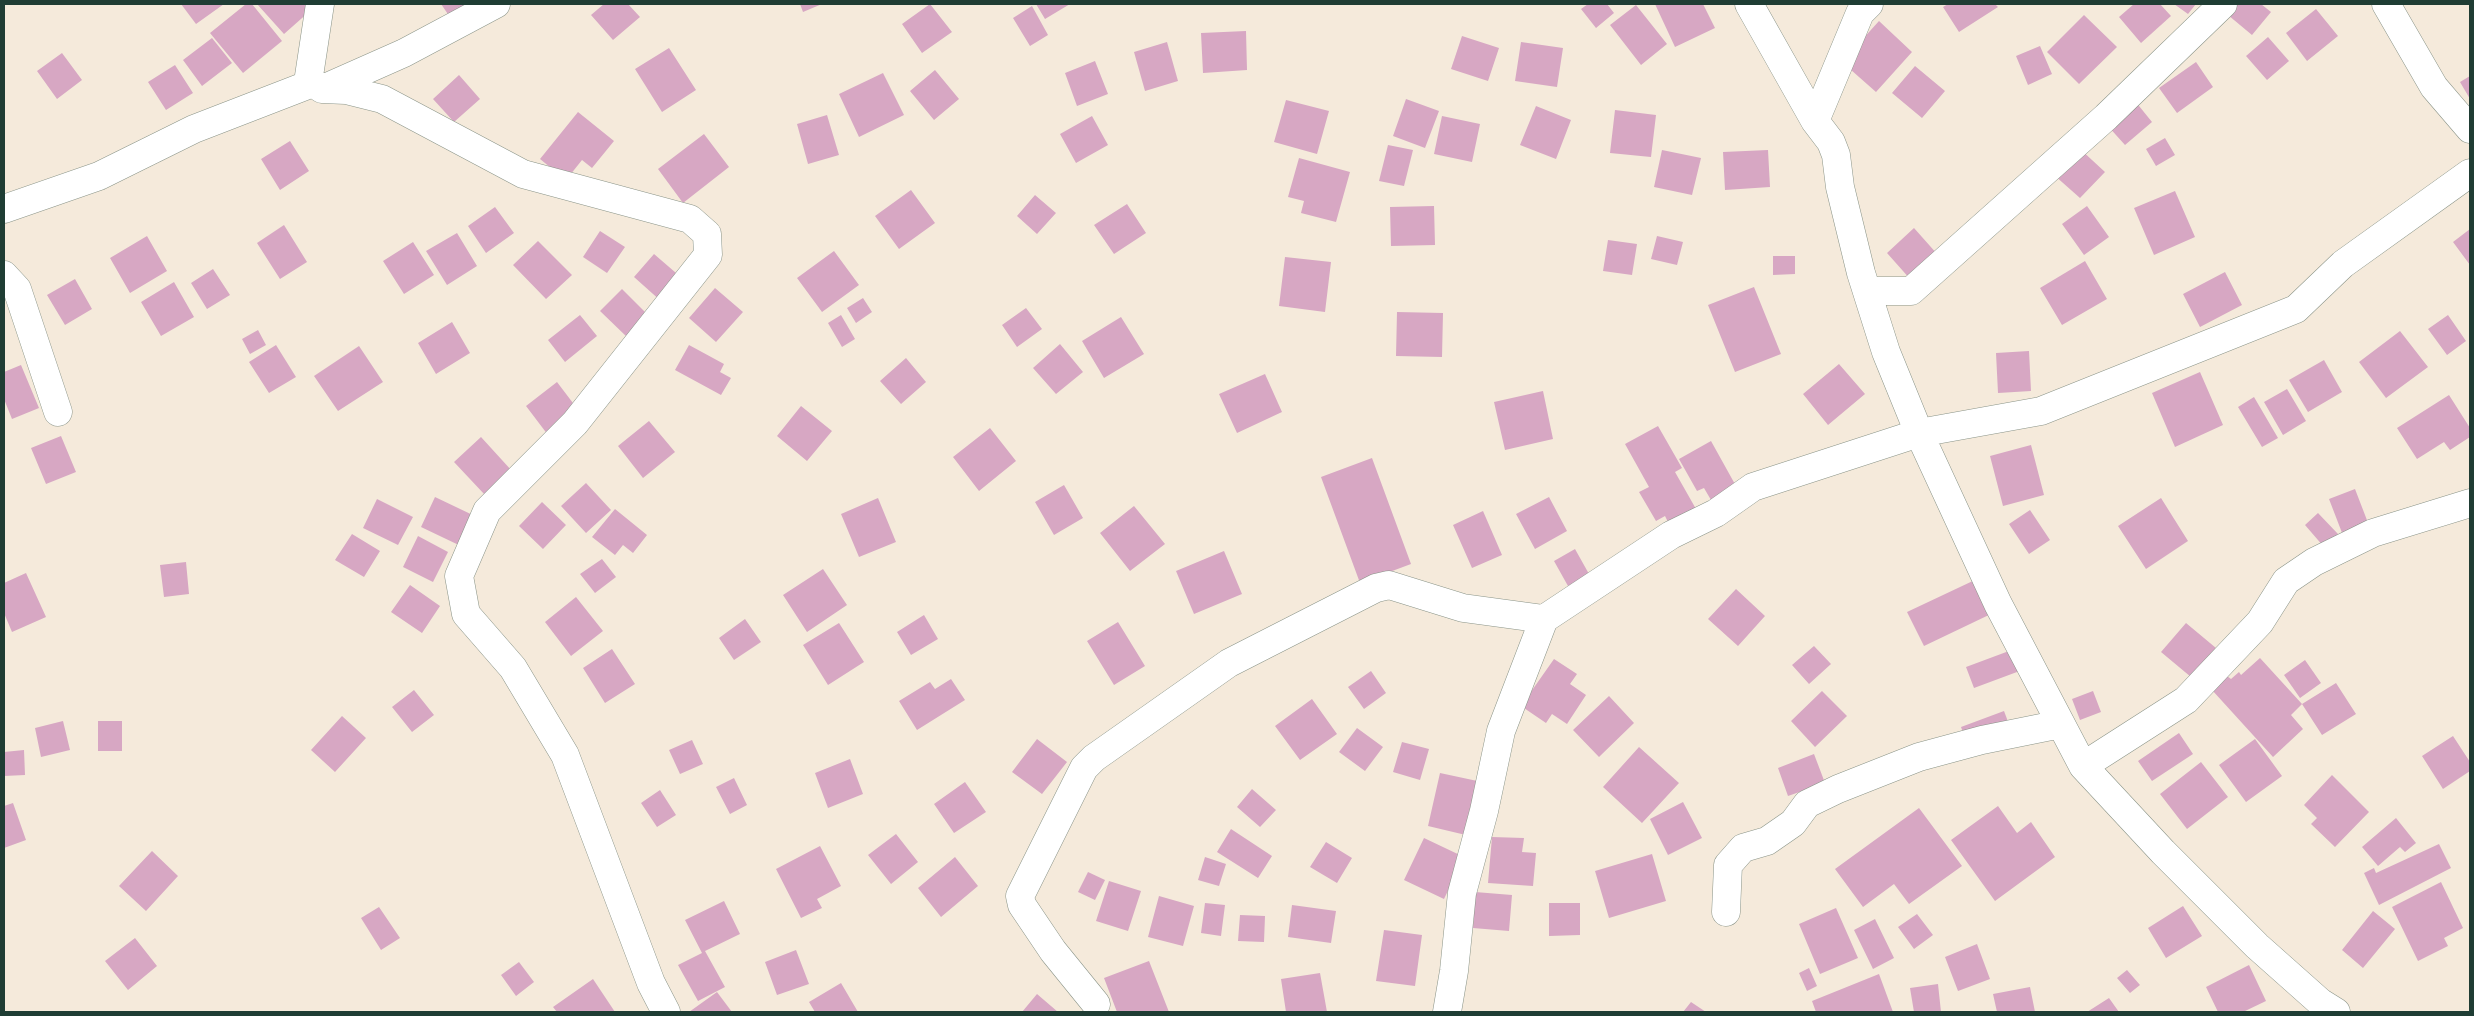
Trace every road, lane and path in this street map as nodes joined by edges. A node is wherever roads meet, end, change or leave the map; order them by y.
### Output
1 (320, 4) edge
2 (496, 4) edge
3 (1749, 4) edge
4 (1869, 4) edge
5 (2223, 4) edge
6 (2386, 4) edge
7 (317, 86) junction
8 (1815, 121) junction
9 (2470, 130) edge
10 (2470, 173) edge
11 (4, 209) edge
12 (4, 275) edge
13 (1867, 291) junction
14 (58, 412) dead end
15 (1919, 433) junction
16 (2470, 503) edge
17 (1544, 619) junction
18 (2061, 724) junction
19 (2082, 766) junction
20 (1726, 912) dead end
21 (1096, 1004) dead end
22 (666, 1012) edge
23 (1447, 1012) edge
24 (2336, 1012) edge

1 - 7 street
2 - 7 street
3 - 8 street
4 - 8 street
5 - 13 street
6 - 9 street
7 - 11 street
7 - 22 street
8 - 13 street
10 - 15 street
12 - 14 street
13 - 15 street
15 - 17 street
15 - 18 street
16 - 19 street
17 - 21 street
17 - 23 street
18 - 19 street
18 - 20 street
19 - 24 street

